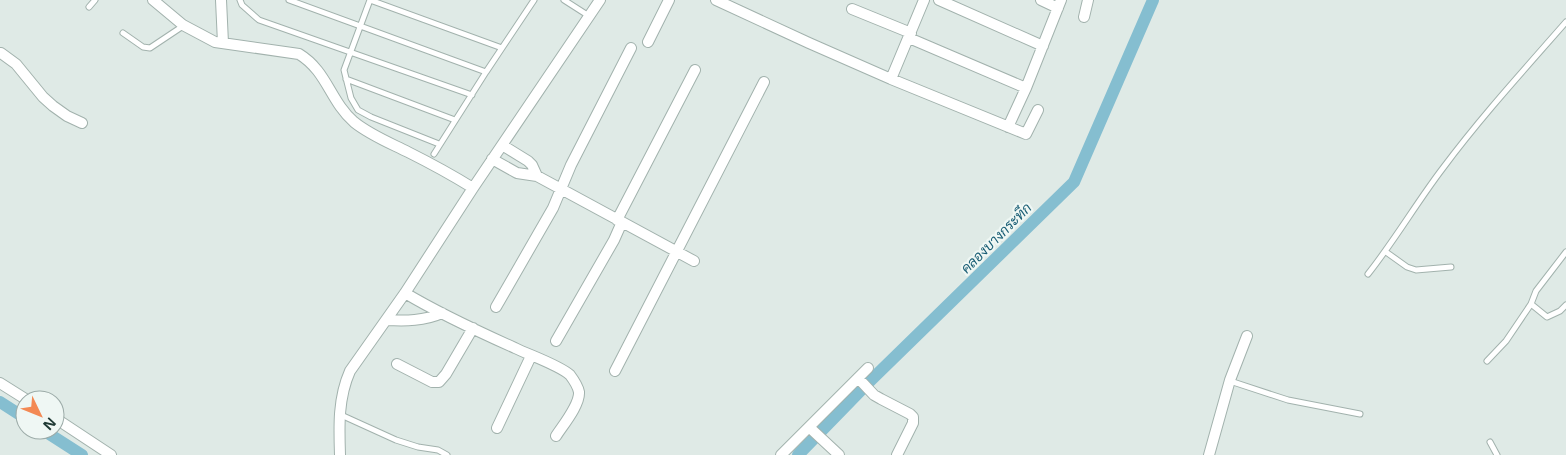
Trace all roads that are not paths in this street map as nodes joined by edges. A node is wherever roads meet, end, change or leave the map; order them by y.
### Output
1 (95, 0) edge
2 (153, 0) edge
3 (221, 0) edge
4 (240, 0) edge
5 (289, 0) edge
6 (370, 0) edge
7 (534, 0) edge
8 (564, 0) edge
9 (600, 0) edge
10 (669, 0) edge
11 (717, 0) edge
12 (924, 0) edge
13 (939, 0) edge
14 (1041, 0) edge
15 (1088, 0) edge
16 (1060, 4) edge
17 (89, 7) dead end
18 (852, 8) dead end
19 (590, 16) junction
20 (1084, 17) dead end
21 (1566, 22) edge
22 (184, 25) junction
23 (361, 26) junction
24 (123, 33) dead end
25 (910, 35) junction
26 (648, 42) dead end
27 (223, 43) junction
28 (1043, 46) junction
29 (502, 48) junction
30 (632, 48) dead end
31 (2, 51) edge
32 (351, 52) junction
33 (695, 70) dead end
34 (486, 72) junction
35 (346, 79) junction
36 (891, 79) junction
37 (764, 82) dead end
38 (1026, 88) junction
39 (472, 95) junction
40 (1038, 110) dead end
41 (455, 120) junction
42 (82, 123) dead end
43 (1008, 127) junction
44 (440, 144) junction
45 (502, 145) junction
46 (434, 154) dead end
47 (492, 159) junction
48 (537, 176) junction
49 (473, 188) junction
50 (560, 189) junction
51 (619, 221) junction
52 (676, 251) junction
53 (1386, 252) junction
54 (1566, 252) edge
55 (694, 261) dead end
56 (1451, 267) dead end
57 (1368, 274) dead end
58 (405, 293) junction
59 (1531, 304) junction
60 (1566, 305) edge
61 (496, 308) dead end
62 (442, 313) junction
63 (386, 320) junction
64 (473, 328) junction
65 (1247, 336) dead end
66 (556, 341) dead end
67 (531, 356) junction
68 (1487, 361) dead end
69 (397, 364) dead end
70 (868, 368) dead end
71 (614, 371) dead end
72 (860, 380) junction
73 (1230, 380) junction
74 (0, 383) edge
75 (15, 392) edge
76 (340, 414) junction
77 (1360, 414) dead end
78 (65, 425) edge
79 (498, 428) dead end
80 (810, 428) junction
81 (556, 436) dead end
82 (1490, 442) dead end
83 (836, 452) edge
84 (111, 455) edge
85 (340, 455) edge
86 (447, 455) edge
87 (781, 455) edge
88 (897, 455) edge
89 (1209, 455) edge
90 (1496, 455) edge

1 - 17 lane
2 - 22 street
3 - 27 street
4 - 32 lane
5 - 23 lane
6 - 23 lane
6 - 29 lane
7 - 29 lane
8 - 19 lane
9 - 19 street
10 - 26 street
11 - 36 street
12 - 25 street
13 - 28 street
14 - 16 street
15 - 20 street
16 - 28 street
18 - 25 street
19 - 45 street
21 - 53 lane
22 - 24 lane
22 - 27 street
23 - 32 lane
23 - 34 lane
25 - 36 street
25 - 38 street
27 - 49 street
28 - 38 street
29 - 34 lane
30 - 50 street
31 - 42 street
32 - 35 lane
32 - 39 lane
33 - 51 street
34 - 39 lane
35 - 41 lane
35 - 44 lane
36 - 43 street
37 - 52 street
38 - 43 street
39 - 41 lane
40 - 43 street
41 - 44 lane
44 - 46 lane
45 - 47 street
45 - 48 street
47 - 48 street
47 - 49 street
48 - 50 street
49 - 58 street
50 - 51 street
50 - 61 street
51 - 52 street
51 - 66 street
52 - 55 street
52 - 71 street
53 - 56 lane
53 - 57 lane
54 - 59 lane
58 - 62 street
58 - 63 street
59 - 60 lane
59 - 68 lane
62 - 63 street
62 - 64 street
63 - 76 street
64 - 67 street
64 - 69 street
65 - 73 street
67 - 79 street
67 - 81 street
70 - 72 street
72 - 80 street
72 - 88 street
73 - 77 lane
73 - 89 street
74 - 75 street
76 - 85 street
76 - 86 lane
78 - 84 street
80 - 83 street
80 - 87 street
82 - 90 lane

